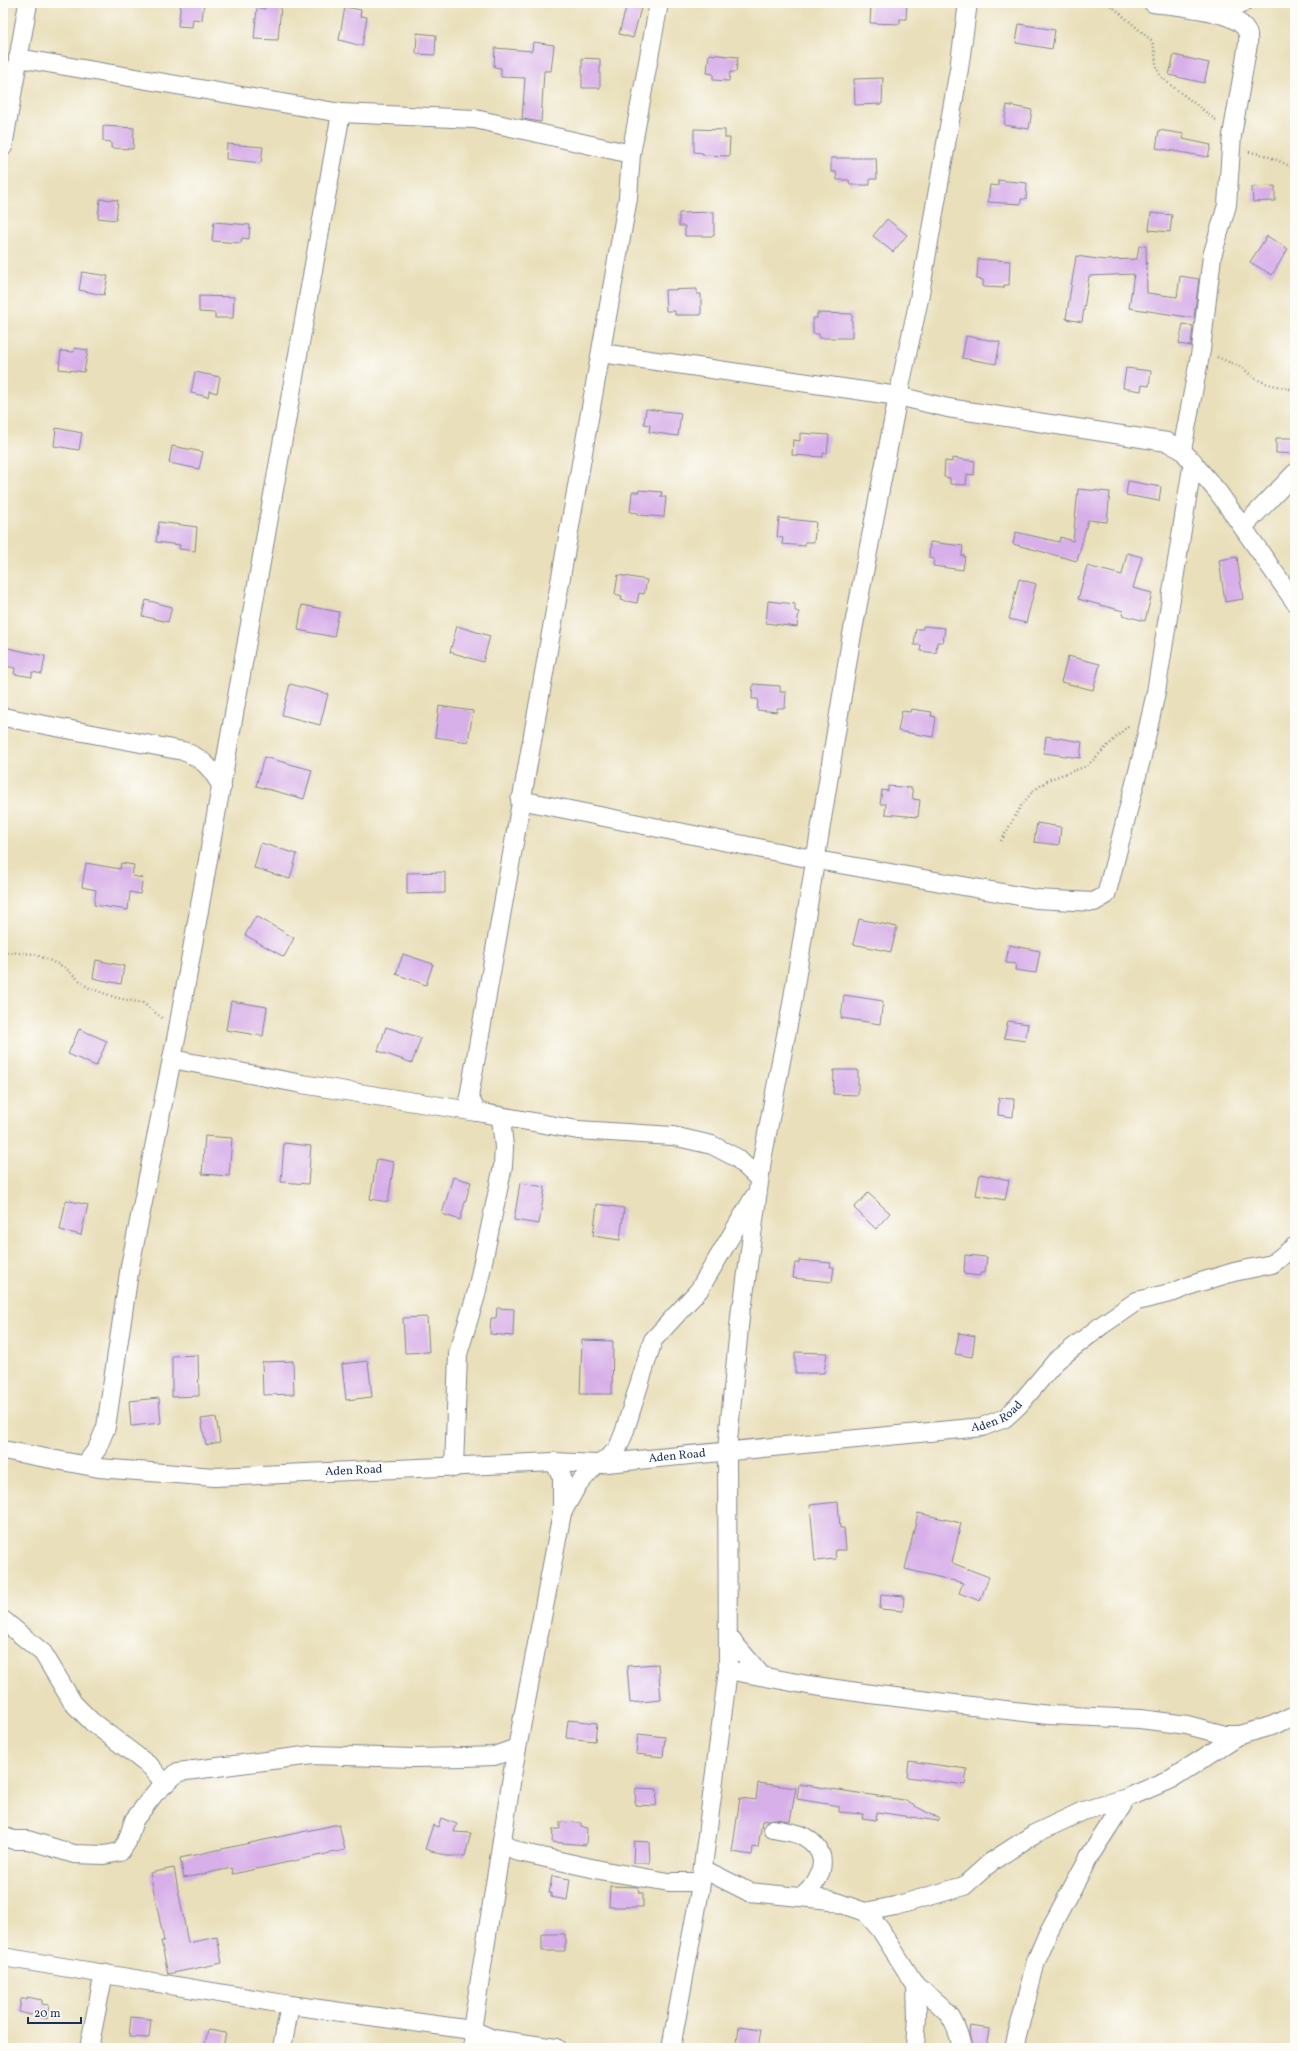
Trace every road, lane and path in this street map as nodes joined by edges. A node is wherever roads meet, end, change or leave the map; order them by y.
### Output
1 (28, 3) edge
2 (659, 3) edge
3 (968, 3) edge
4 (1108, 3) edge
5 (1153, 3) edge
6 (1243, 3) edge
7 (1220, 13) junction
8 (18, 58) junction
9 (341, 113) junction
10 (1232, 141) junction
11 (3, 147) edge
12 (631, 154) junction
13 (1295, 169) edge
14 (1201, 350) junction
15 (601, 353) junction
16 (1295, 390) edge
17 (898, 396) junction
18 (1188, 456) junction
19 (1295, 473) edge
20 (1244, 527) junction
21 (1295, 602) edge
22 (3, 717) edge
23 (1133, 721) dead end
24 (222, 788) junction
25 (520, 800) junction
26 (1001, 841) dead end
27 (817, 860) junction
28 (3, 952) edge
29 (177, 1034) junction
30 (172, 1059) junction
31 (477, 1112) junction
32 (501, 1118) junction
33 (758, 1185) junction
34 (1295, 1246) edge
35 (3, 1450) edge
36 (727, 1451) junction
37 (554, 1462) junction
38 (598, 1464) junction
39 (85, 1465) junction
40 (454, 1468) junction
41 (562, 1513) junction
42 (3, 1620) edge
43 (728, 1636) junction
44 (728, 1670) junction
45 (762, 1676) junction
46 (1295, 1715) edge
47 (1239, 1735) junction
48 (517, 1748) junction
49 (165, 1784) junction
50 (1127, 1798) junction
51 (773, 1830) dead end
52 (3, 1836) edge
53 (502, 1843) junction
54 (702, 1876) junction
55 (802, 1897) junction
56 (865, 1912) junction
57 (3, 1957) edge
58 (104, 1973) junction
59 (916, 1986) junction
60 (290, 2005) junction
61 (472, 2030) junction
62 (88, 2048) edge
63 (282, 2048) edge
64 (474, 2048) edge
65 (556, 2048) edge
66 (671, 2048) edge
67 (915, 2048) edge
68 (962, 2048) edge
69 (1014, 2048) edge

1 - 8 street
2 - 12 street
3 - 17 street
4 - 10 path
5 - 7 street
6 - 7 street
7 - 10 street
8 - 9 street
8 - 11 street
9 - 12 street
9 - 24 street
10 - 13 path
10 - 14 street
12 - 15 street
14 - 16 path
14 - 18 street
15 - 17 street
15 - 25 street
17 - 18 street
17 - 27 street
18 - 20 street
18 - 27 street
19 - 20 street
20 - 21 street
22 - 24 street
23 - 26 path
24 - 29 street
25 - 27 street
25 - 31 street
27 - 33 street
28 - 29 path
29 - 30 street
30 - 31 street
30 - 39 street
31 - 32 street
32 - 33 street
32 - 40 street
33 - 36 street
33 - 38 street
34 - 36 street, Aden Road
35 - 39 street, Aden Road
36 - 38 street, Aden Road
36 - 43 street
37 - 38 street, Aden Road
37 - 40 street, Aden Road
37 - 41 street
38 - 41 street
39 - 40 street, Aden Road
41 - 48 street
42 - 49 street
43 - 44 street
43 - 45 street
44 - 45 street
44 - 54 street
45 - 47 street
46 - 47 street
47 - 50 street
48 - 49 street
48 - 53 street
49 - 52 street
50 - 56 street
50 - 69 street
51 - 55 street
53 - 54 street
53 - 61 street
54 - 55 street
54 - 66 street
55 - 56 street
56 - 59 street
57 - 58 street
58 - 60 street
58 - 62 street
59 - 67 street
59 - 68 street
60 - 61 street
60 - 63 street
61 - 64 street
61 - 65 street

